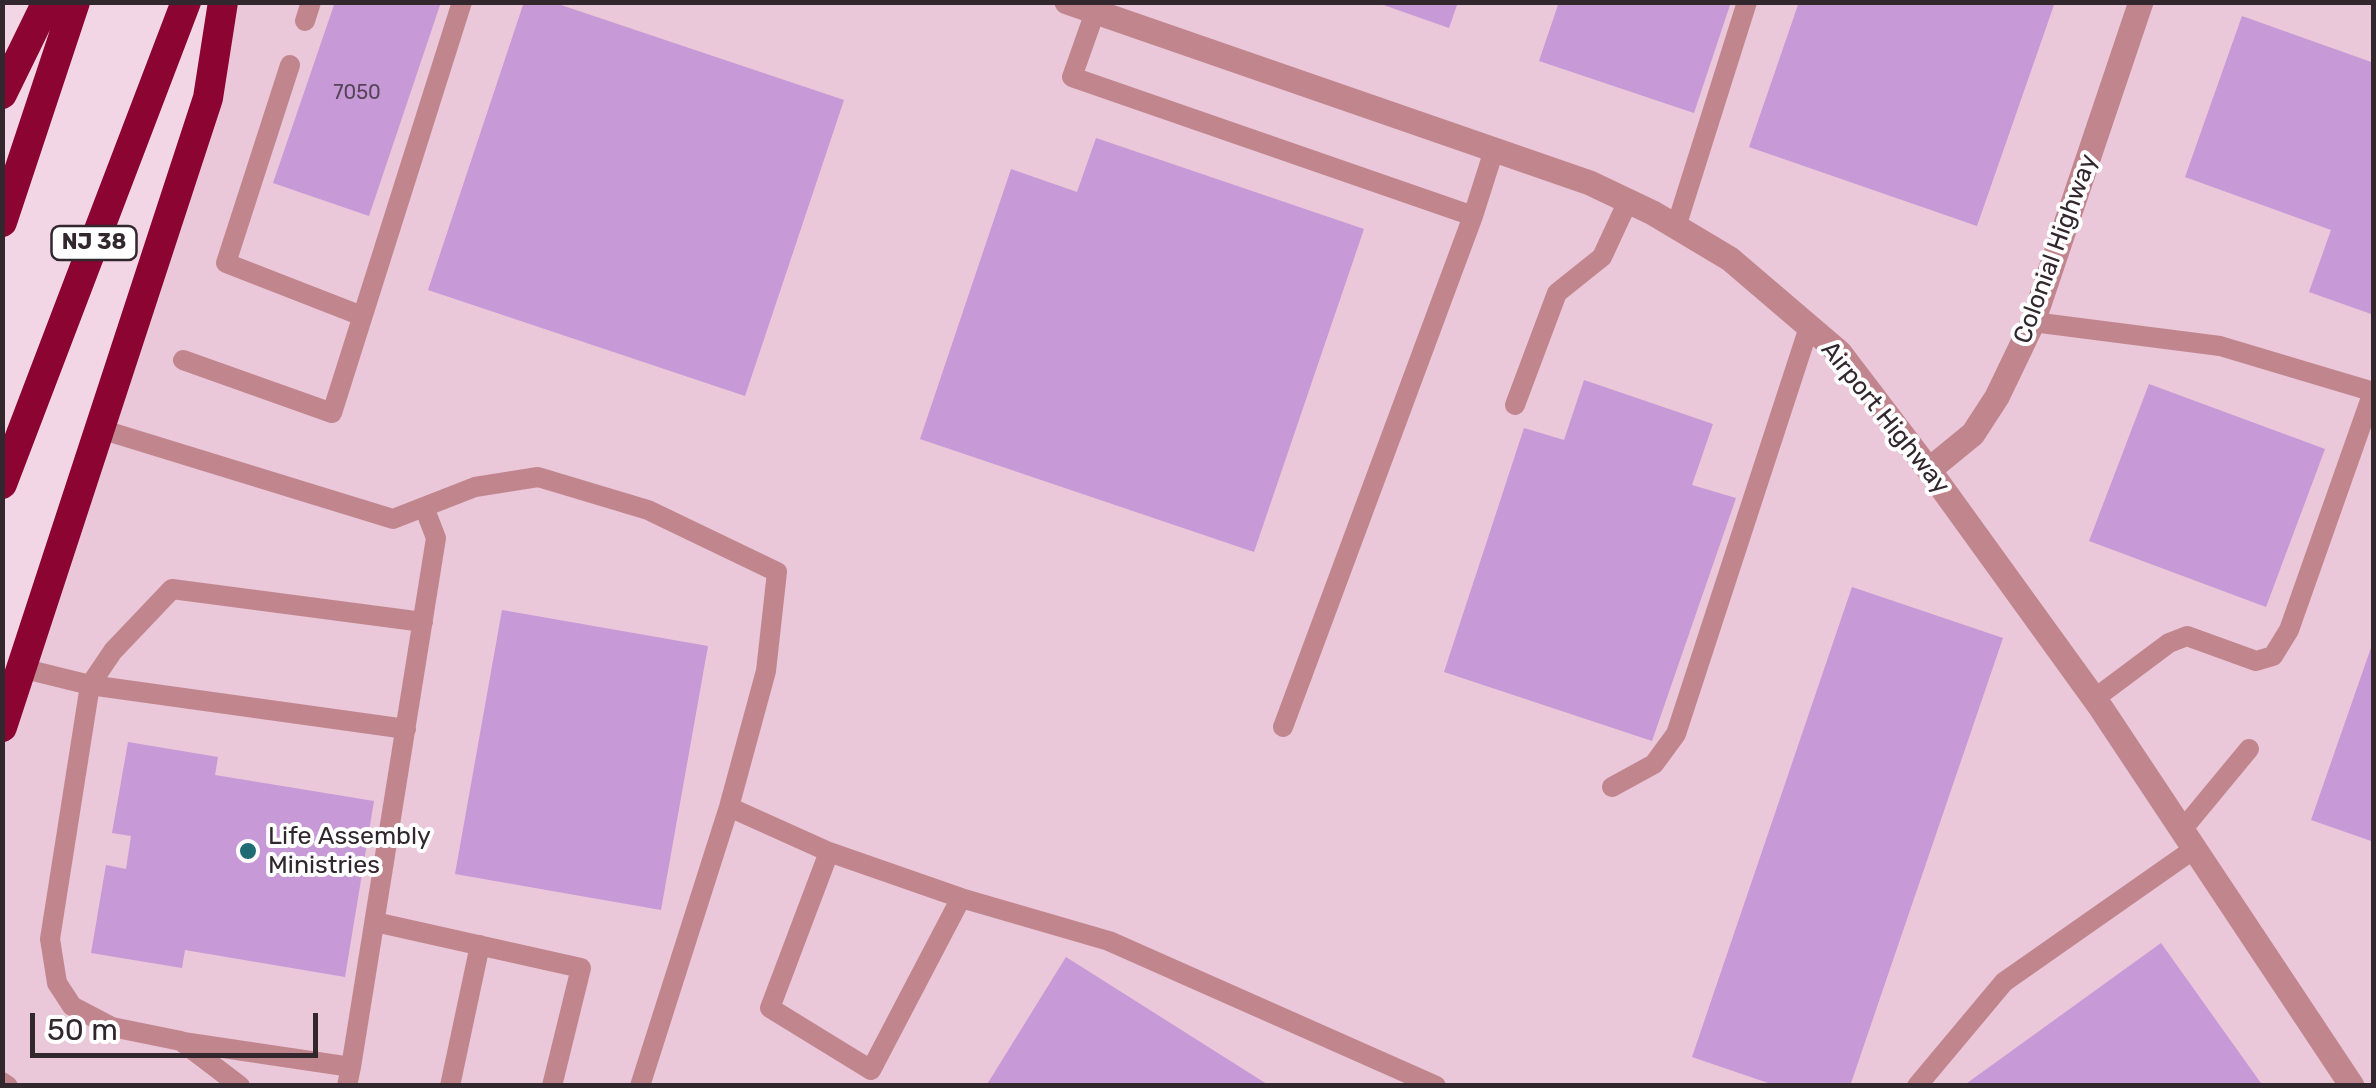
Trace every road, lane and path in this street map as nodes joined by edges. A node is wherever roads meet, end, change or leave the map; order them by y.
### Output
1 (48, 2) edge
2 (75, 2) edge
3 (186, 2) edge
4 (223, 2) edge
5 (462, 2) edge
6 (1066, 2) edge
7 (1747, 2) edge
8 (2141, 2) edge
9 (1095, 12) junction
10 (290, 65) dead end
11 (2, 94) edge
12 (1494, 150) junction
13 (1628, 201) junction
14 (1473, 216) junction
15 (2, 222) edge
16 (1676, 227) junction
17 (362, 316) junction
18 (2033, 322) junction
19 (1809, 327) junction
20 (183, 360) dead end
21 (2373, 392) edge
22 (1515, 406) dead end
23 (97, 428) junction
24 (1929, 470) junction
25 (2, 484) edge
26 (424, 507) junction
27 (422, 622) junction
28 (21, 668) junction
29 (90, 685) junction
30 (2094, 699) junction
31 (2, 727) edge
32 (1283, 728) dead end
33 (406, 730) junction
34 (2248, 750) dead end
35 (1612, 787) dead end
36 (729, 806) junction
37 (2188, 840) junction
38 (829, 852) junction
39 (960, 898) junction
40 (375, 922) junction
41 (480, 945) junction
42 (181, 1041) junction
43 (350, 1076) edge
44 (240, 1086) edge
45 (450, 1086) edge
46 (552, 1086) edge
47 (640, 1086) edge
48 (1436, 1086) edge
49 (1917, 1086) edge
50 (2352, 1086) edge

1 - 11 highway
2 - 15 highway
3 - 25 highway, NJ 38
4 - 23 highway
5 - 17 lane
6 - 9 street, Airport Highway
7 - 16 lane
8 - 18 street, Colonial Highway
9 - 12 street, Airport Highway
9 - 14 lane
10 - 17 lane
12 - 13 street, Airport Highway
12 - 14 lane
13 - 16 street, Airport Highway
13 - 22 lane
14 - 32 lane
16 - 19 street, Airport Highway
17 - 20 lane
18 - 21 lane
18 - 24 street, Colonial Highway
19 - 24 street, Airport Highway
19 - 35 lane
21 - 30 lane
23 - 26 lane
23 - 28 highway
24 - 30 street, Airport Highway
26 - 27 lane
26 - 36 lane
27 - 29 lane
27 - 33 lane
28 - 29 lane
28 - 31 highway
29 - 33 lane
29 - 42 lane
30 - 37 street, Airport Highway
33 - 40 lane
34 - 37 lane
36 - 38 lane
36 - 47 lane
37 - 49 lane
37 - 50 street, Airport Highway
38 - 39 lane
38 - 39 lane
39 - 48 lane
40 - 41 lane
40 - 43 lane
41 - 45 lane
41 - 46 lane
42 - 43 lane
42 - 44 lane

